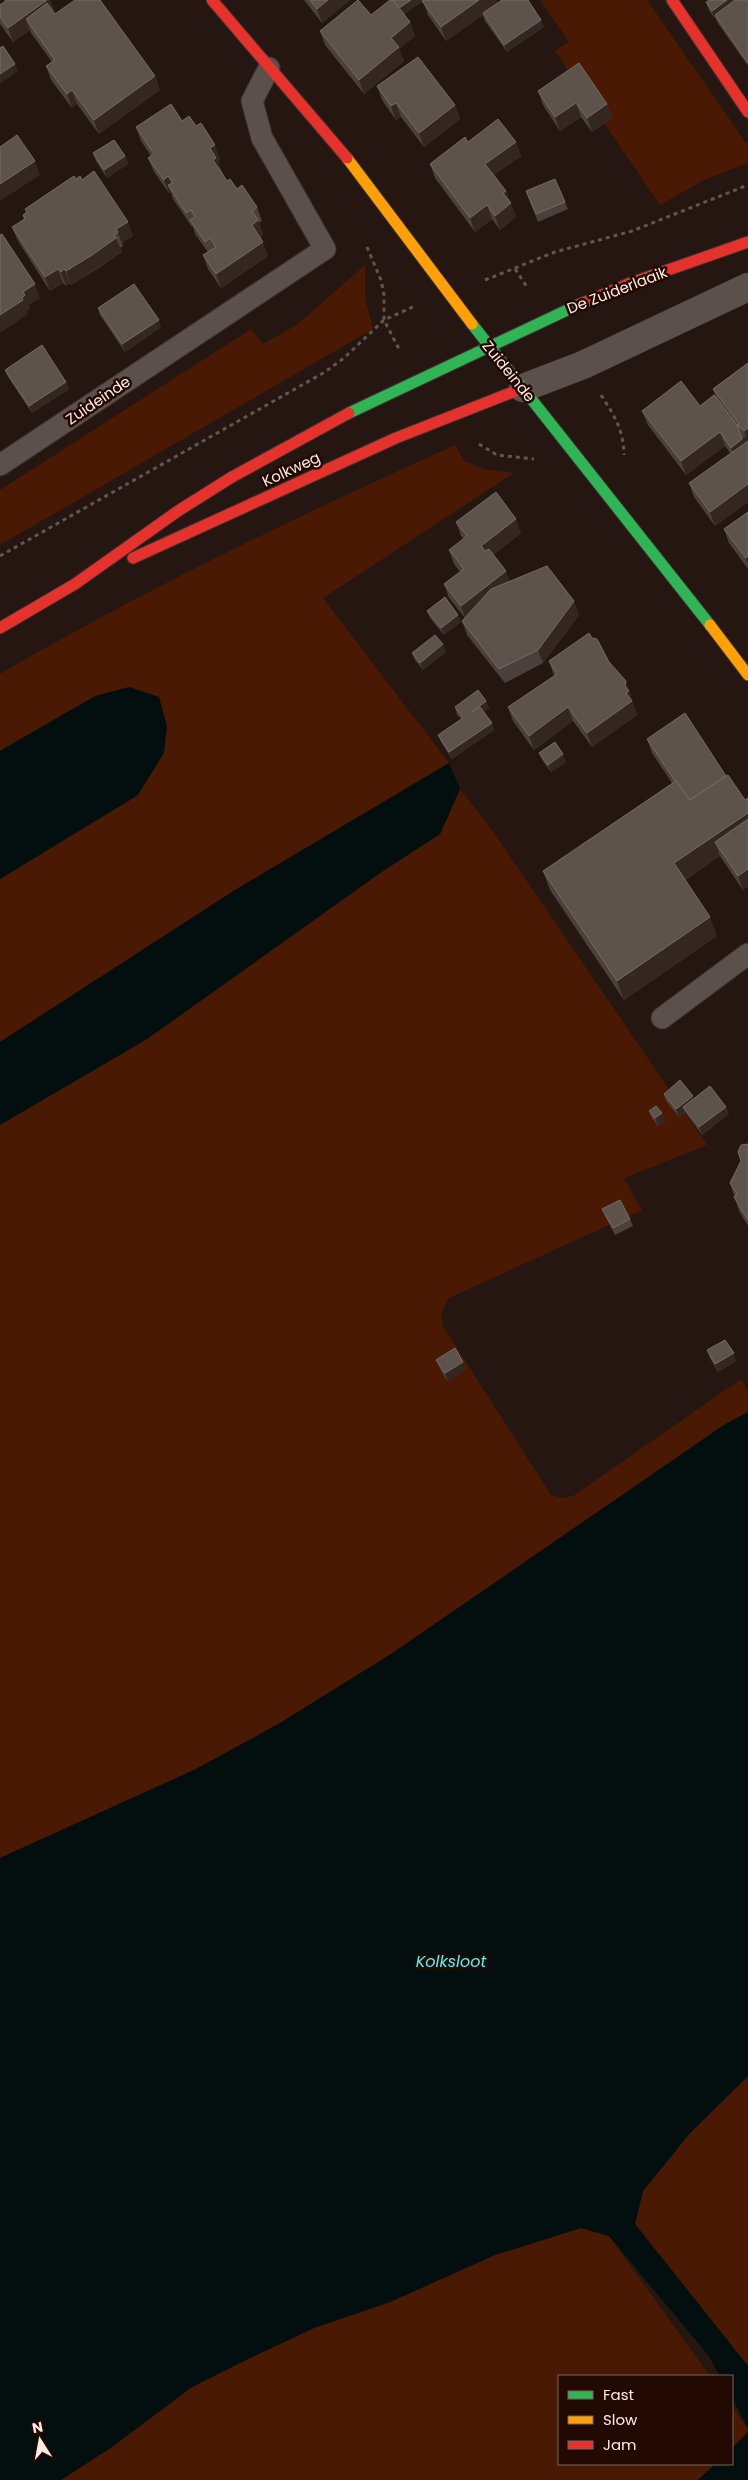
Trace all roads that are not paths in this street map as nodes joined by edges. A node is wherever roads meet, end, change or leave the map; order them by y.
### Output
1 (212, 0) edge
2 (672, 0) edge
3 (269, 68) junction
4 (748, 112) edge
5 (748, 242) edge
6 (748, 287) edge
7 (488, 345) junction
8 (523, 388) junction
9 (0, 465) edge
10 (75, 584) junction
11 (0, 628) edge
12 (748, 675) edge
13 (748, 954) edge
14 (662, 1018) dead end

1 - 3 street, Zuideinde
2 - 4 street
3 - 7 street, Zuideinde
3 - 9 lane, Zuideinde
5 - 7 street, De Zuiderlaaik
6 - 8 street
7 - 8 street, Zuideinde
7 - 10 street, Kolkweg
8 - 10 street, Kolkweg
8 - 12 street, Zuideinde
10 - 11 street, Kolkweg
13 - 14 lane

